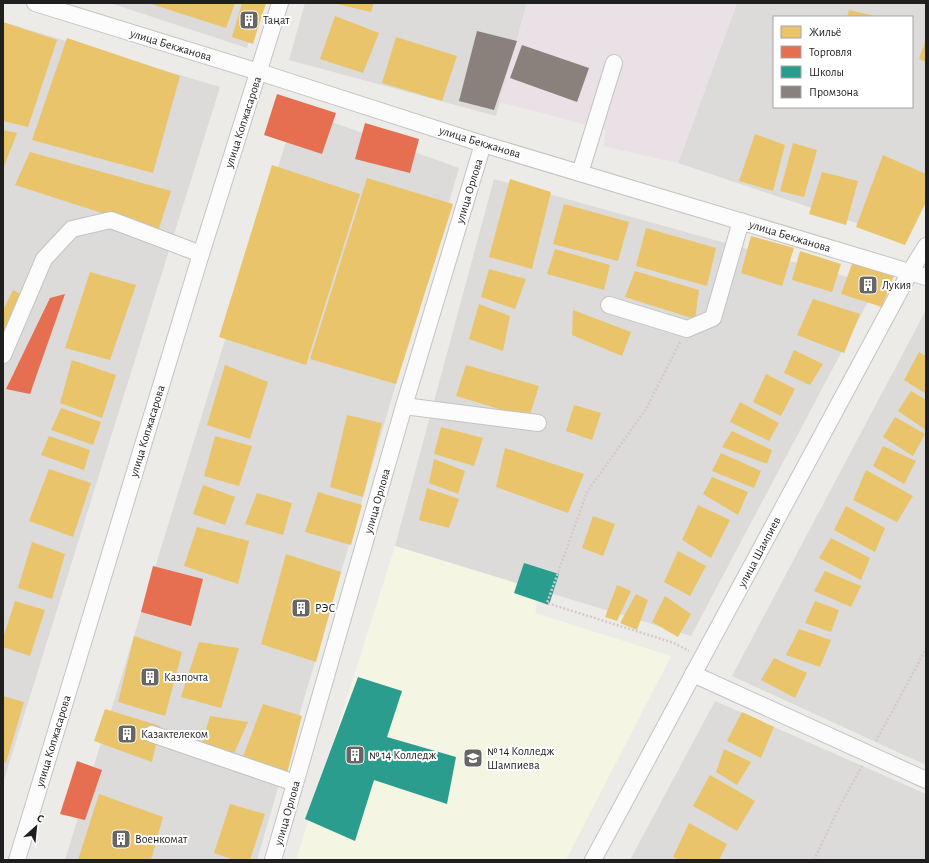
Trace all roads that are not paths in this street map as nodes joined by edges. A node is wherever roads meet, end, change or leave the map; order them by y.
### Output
1 (36, 3) edge
2 (280, 3) edge
3 (614, 64) dead end
4 (259, 72) junction
5 (483, 144) junction
6 (580, 173) junction
7 (741, 221) junction
8 (926, 246) edge
9 (201, 254) junction
10 (910, 272) junction
11 (926, 277) edge
12 (609, 305) dead end
13 (3, 355) edge
14 (404, 406) junction
15 (538, 423) dead end
16 (693, 674) junction
17 (152, 734) dead end
18 (926, 780) edge
19 (295, 783) junction
20 (17, 860) edge
21 (273, 860) edge
22 (593, 860) edge

1 - 4 street, улица Бекжанова
2 - 4 street, улица Копжасарова
3 - 6 street
4 - 5 street, улица Бекжанова
4 - 9 street, улица Копжасарова
5 - 6 street, улица Бекжанова
5 - 14 street, улица Орлова
6 - 7 street, улица Бекжанова
7 - 10 street, улица Бекжанова
7 - 12 street
8 - 10 street, улица Шампиев
9 - 13 street
9 - 20 street, улица Копжасарова
10 - 11 street, улица Бекжанова
10 - 16 street, улица Шампиев
14 - 15 street
14 - 19 street, улица Орлова
16 - 18 street
16 - 22 street, улица Шампиев
17 - 19 street
19 - 21 street, улица Орлова

